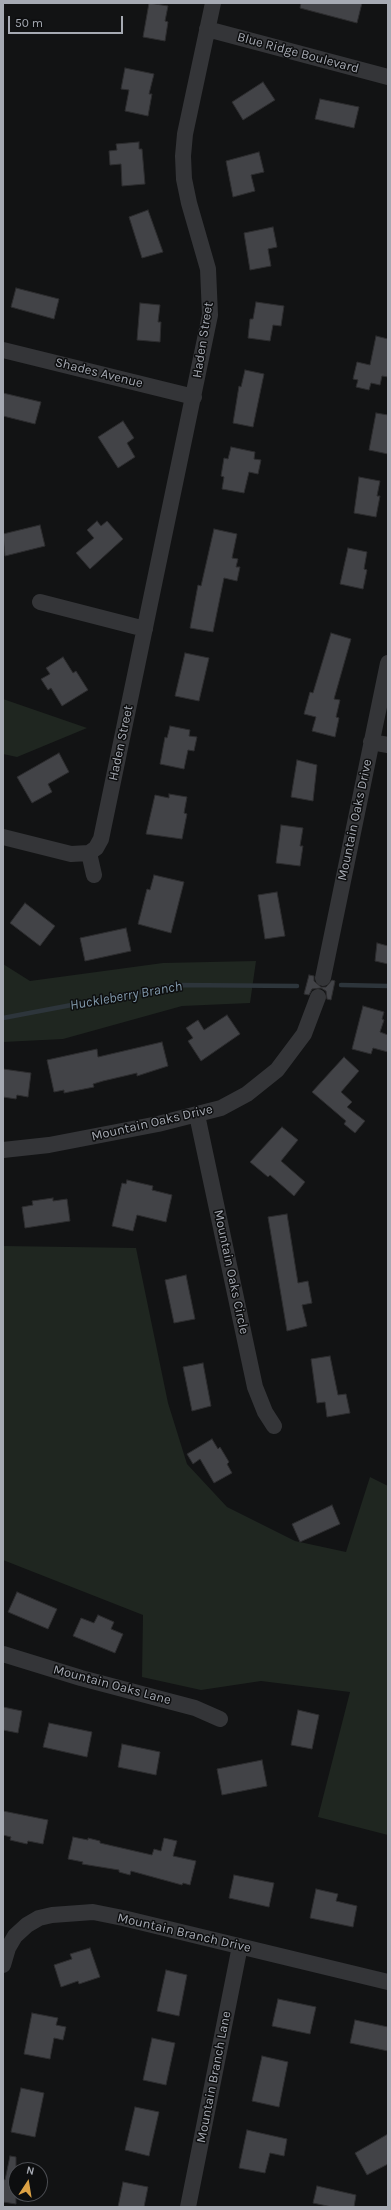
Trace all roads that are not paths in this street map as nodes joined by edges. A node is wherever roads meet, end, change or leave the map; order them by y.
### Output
1 (213, 3) edge
2 (207, 29) junction
3 (388, 77) edge
4 (3, 350) edge
5 (194, 397) junction
6 (40, 602) dead end
7 (146, 629) junction
8 (388, 663) edge
9 (372, 742) junction
10 (388, 745) edge
11 (3, 837) edge
12 (89, 853) junction
13 (94, 875) dead end
14 (323, 978) dead end
15 (318, 997) dead end
16 (197, 1114) junction
17 (3, 1150) edge
18 (274, 1426) dead end
19 (3, 1654) edge
20 (220, 1719) dead end
21 (240, 1946) junction
22 (3, 1965) edge
23 (388, 1982) edge
24 (188, 2207) edge

1 - 2 street, Haden Street
2 - 3 street, Blue Ridge Boulevard
2 - 5 street, Haden Street
4 - 5 street, Shades Avenue
5 - 7 street, Haden Street
6 - 7 street
7 - 12 street, Haden Street
8 - 9 street, Mountain Oaks Drive
9 - 10 street
9 - 14 street, Mountain Oaks Drive
11 - 12 street
12 - 13 street
15 - 16 street, Mountain Oaks Drive
16 - 17 street, Mountain Oaks Drive
16 - 18 street, Mountain Oaks Circle
19 - 20 street, Mountain Oaks Lane
21 - 22 street, Mountain Branch Drive
21 - 23 street, Mountain Branch Drive
21 - 24 street, Mountain Branch Lane

